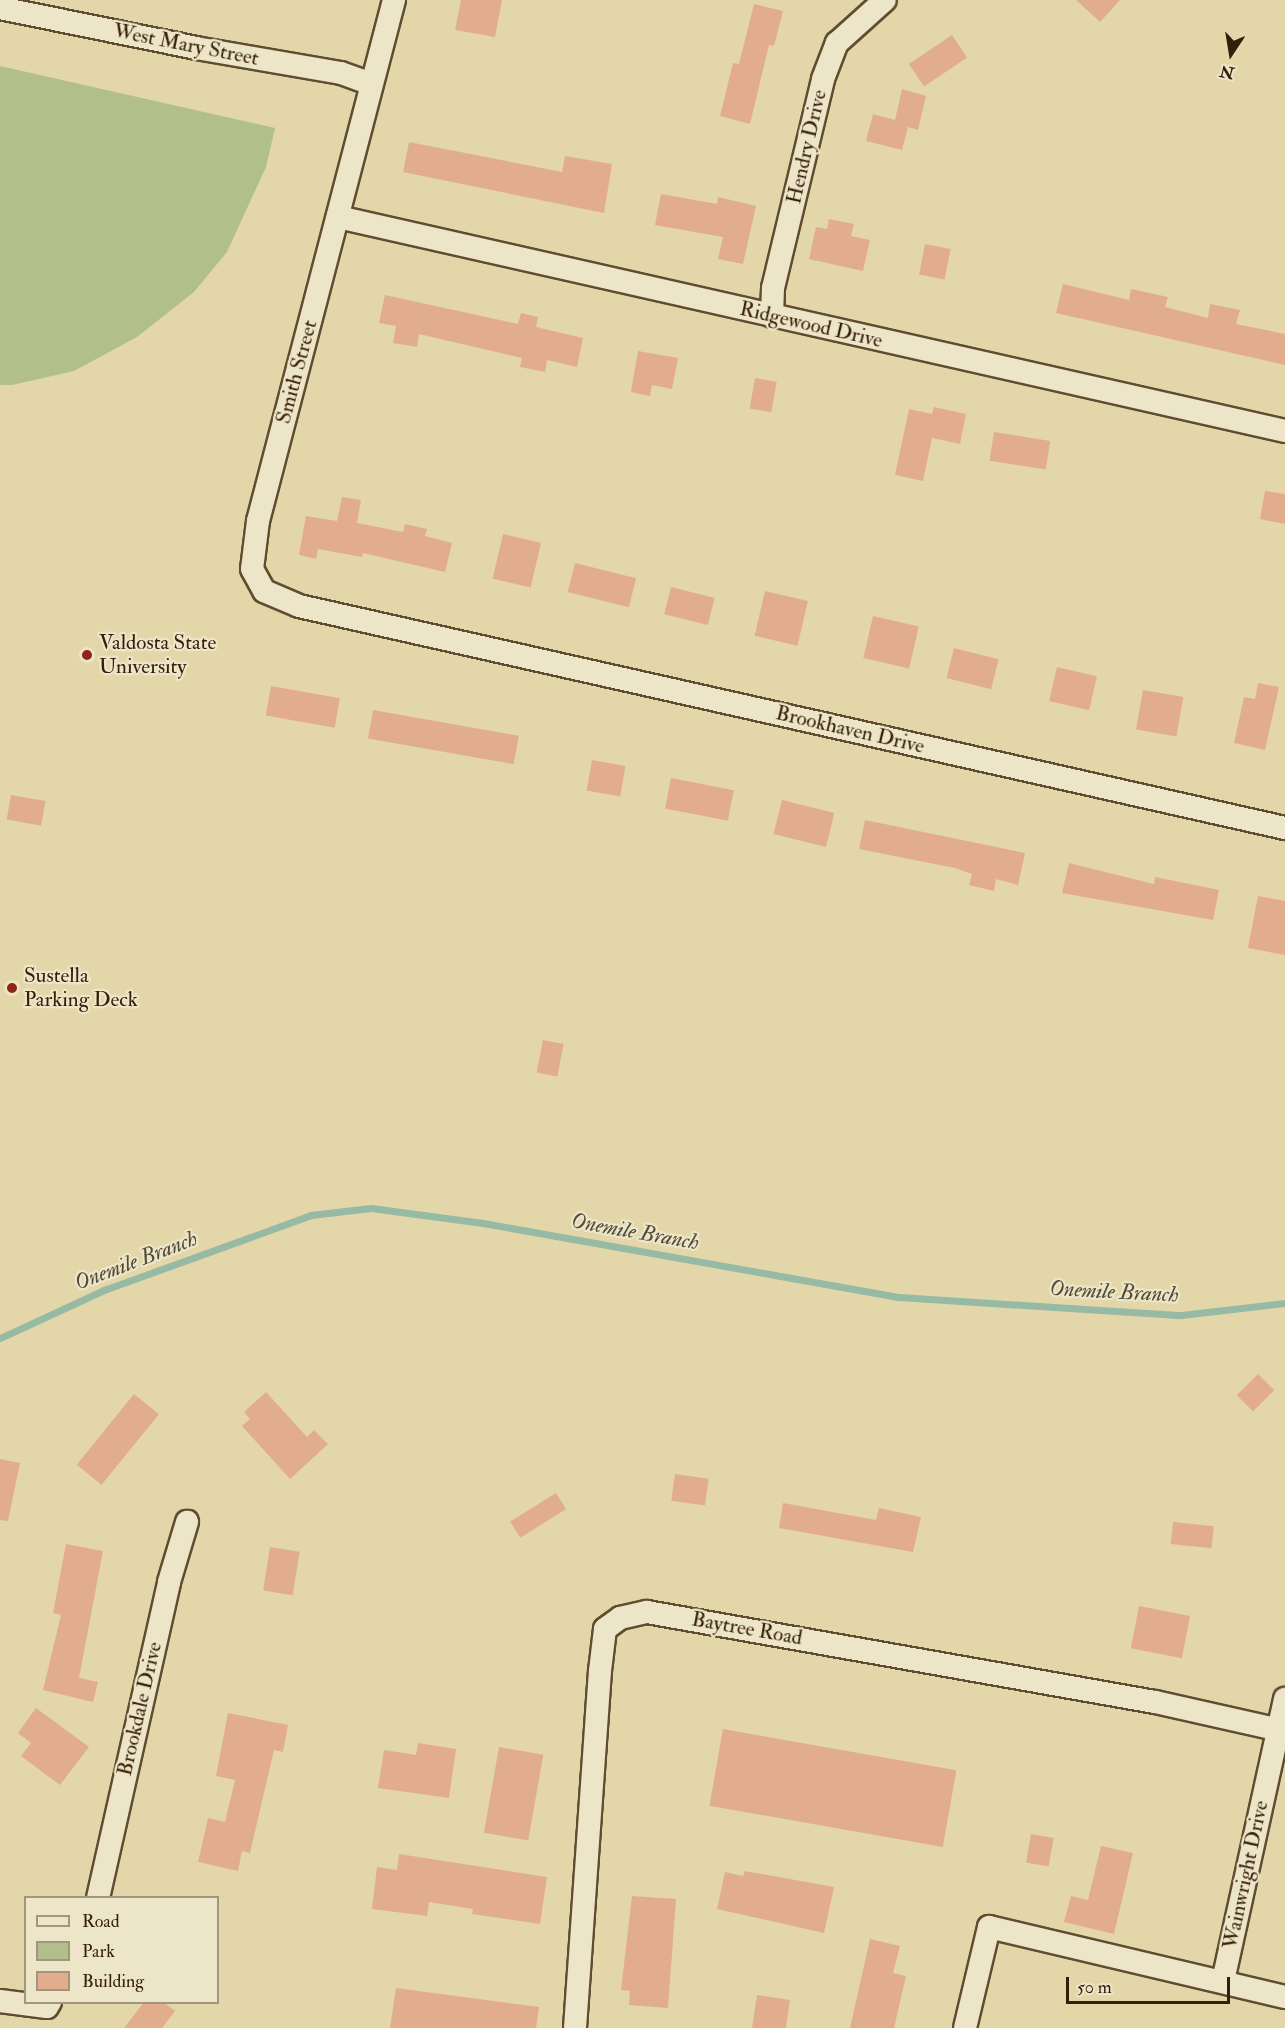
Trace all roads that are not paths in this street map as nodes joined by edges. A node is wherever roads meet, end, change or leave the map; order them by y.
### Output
1 (394, 0) edge
2 (885, 0) edge
3 (0, 8) edge
4 (371, 84) junction
5 (338, 217) junction
6 (772, 316) junction
7 (1285, 431) edge
8 (415, 632) joint
9 (1285, 828) edge
10 (187, 1522) dead end
11 (1285, 1699) edge
12 (1281, 1730) edge
13 (98, 1896) edge
14 (1223, 1981) junction
15 (1285, 1997) edge
16 (0, 2001) edge
17 (49, 2004) edge
18 (580, 2027) edge
19 (965, 2028) edge

1 - 4 street, Smith Street
2 - 6 street, Hendry Drive
3 - 4 street, West Mary Street
4 - 5 street, Smith Street
5 - 6 street, Ridgewood Drive
5 - 8 street, Smith Street
6 - 7 street, Ridgewood Drive
8 - 9 street, Brookhaven Drive
10 - 13 street, Brookdale Drive
11 - 12 street, Wainwright Drive
12 - 14 street, Wainwright Drive
12 - 18 street, Baytree Road
14 - 15 street
14 - 19 street
16 - 17 street

